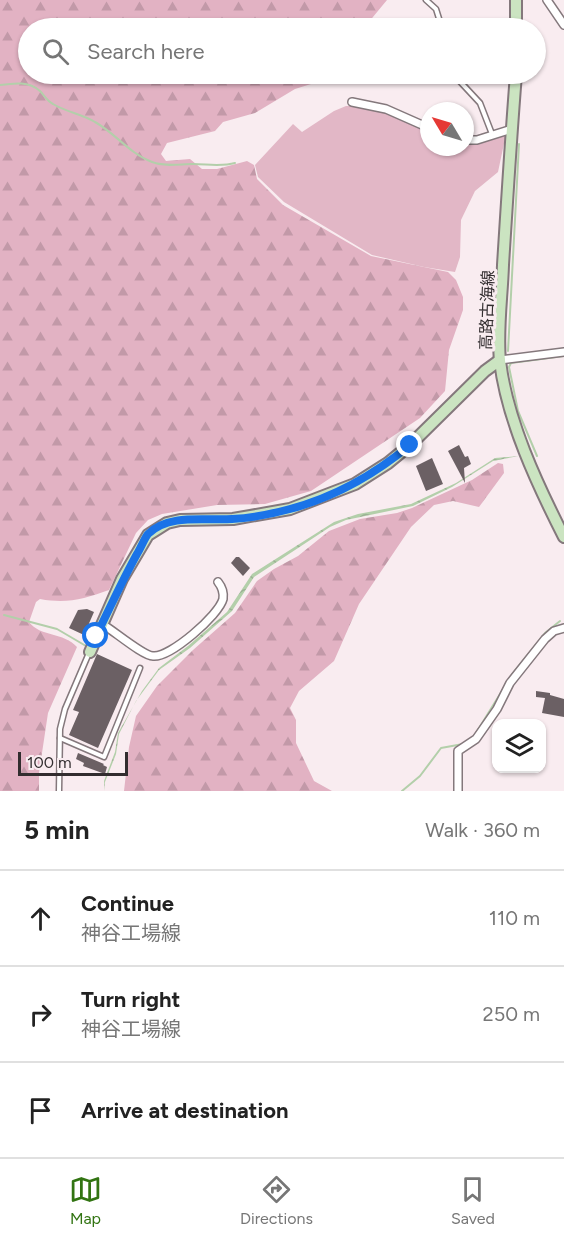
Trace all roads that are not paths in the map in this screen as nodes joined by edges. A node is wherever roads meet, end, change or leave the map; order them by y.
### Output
1 (426, 0) edge
2 (516, 0) edge
3 (547, 0) edge
4 (440, 18) edge
5 (516, 18) edge
6 (564, 25) edge
7 (462, 84) edge
8 (515, 84) edge
9 (352, 102) dead end
10 (420, 124) edge
11 (512, 129) junction
12 (493, 135) junction
13 (474, 140) edge
14 (564, 352) edge
15 (500, 360) junction
16 (564, 537) edge
17 (218, 582) dead end
18 (102, 624) junction
19 (564, 627) edge
20 (90, 652) joint
21 (140, 668) dead end
22 (60, 738) junction
23 (59, 791) edge
24 (458, 791) edge

1 - 4 lane
2 - 5 street
3 - 6 street
7 - 12 lane
8 - 11 street, 高路古海線
9 - 10 street
11 - 12 street
11 - 15 street, 高路古海線
12 - 13 street
14 - 15 street
15 - 16 street, 高路古海線
15 - 18 street
17 - 18 street
18 - 20 street
19 - 24 street
20 - 22 lane
21 - 22 lane
22 - 23 lane

